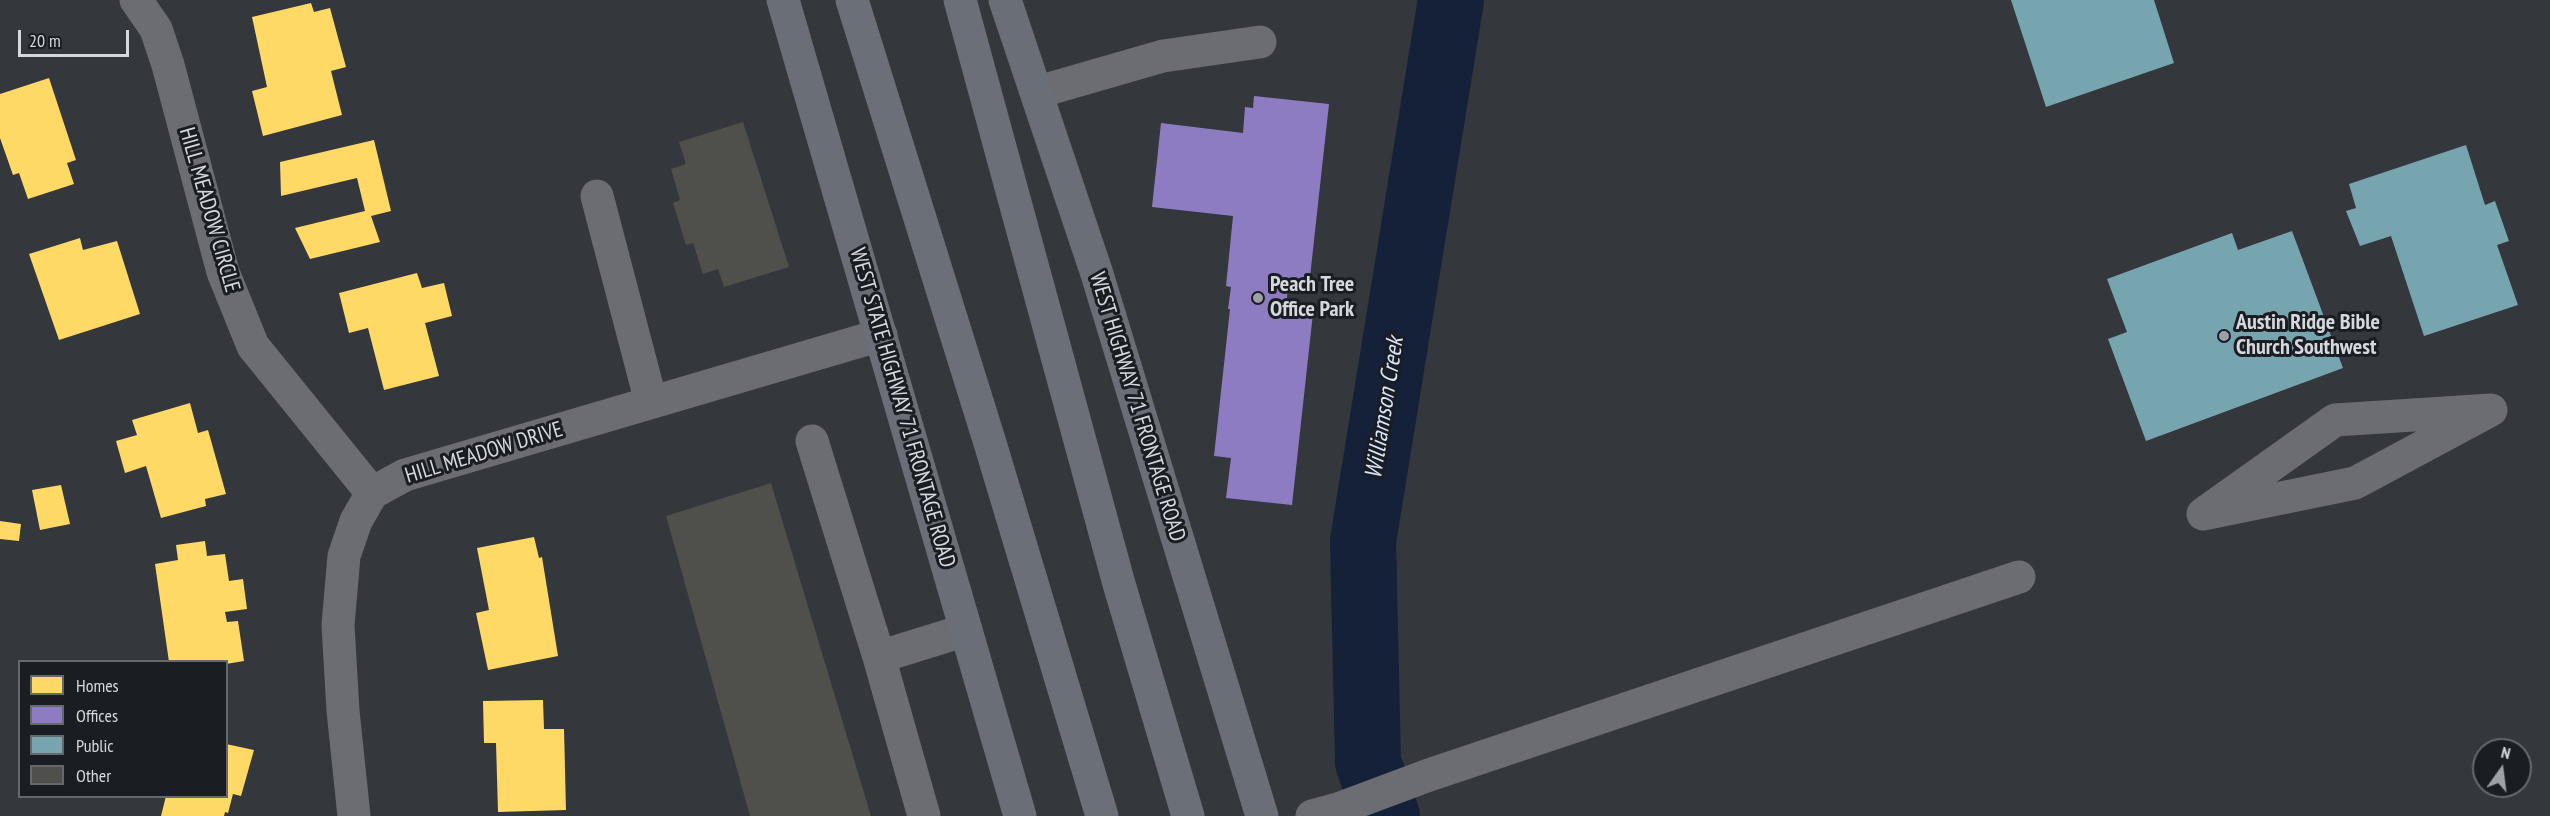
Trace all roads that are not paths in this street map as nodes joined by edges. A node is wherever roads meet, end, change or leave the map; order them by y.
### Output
1 (136, 0) edge
2 (783, 0) edge
3 (852, 0) edge
4 (960, 0) edge
5 (1005, 0) edge
6 (1260, 42) dead end
7 (1038, 92) junction
8 (597, 196) dead end
9 (881, 335) junction
10 (651, 402) junction
11 (812, 441) dead end
12 (372, 493) junction
13 (2203, 514) joint
14 (2019, 577) dead end
15 (966, 630) junction
16 (879, 657) junction
17 (1325, 813) edge
18 (354, 816) edge
19 (924, 816) edge
20 (1020, 816) edge
21 (1102, 816) edge
22 (1188, 816) edge
23 (1262, 816) edge

1 - 12 street, HILL MEADOW CIRCLE
2 - 9 main road, WEST STATE HIGHWAY 71 FRONTAGE ROAD
3 - 21 highway
4 - 22 highway
5 - 7 main road, WEST HIGHWAY 71 FRONTAGE ROAD
6 - 7 street
7 - 23 main road, WEST HIGHWAY 71 FRONTAGE ROAD
8 - 10 street
9 - 10 street, HILL MEADOW DRIVE
9 - 15 main road, WEST STATE HIGHWAY 71 FRONTAGE ROAD
10 - 12 street, HILL MEADOW DRIVE
11 - 16 street
12 - 18 street
13 - 13 street
14 - 17 street
15 - 16 street
15 - 20 main road, WEST STATE HIGHWAY 71 FRONTAGE ROAD
16 - 19 street

